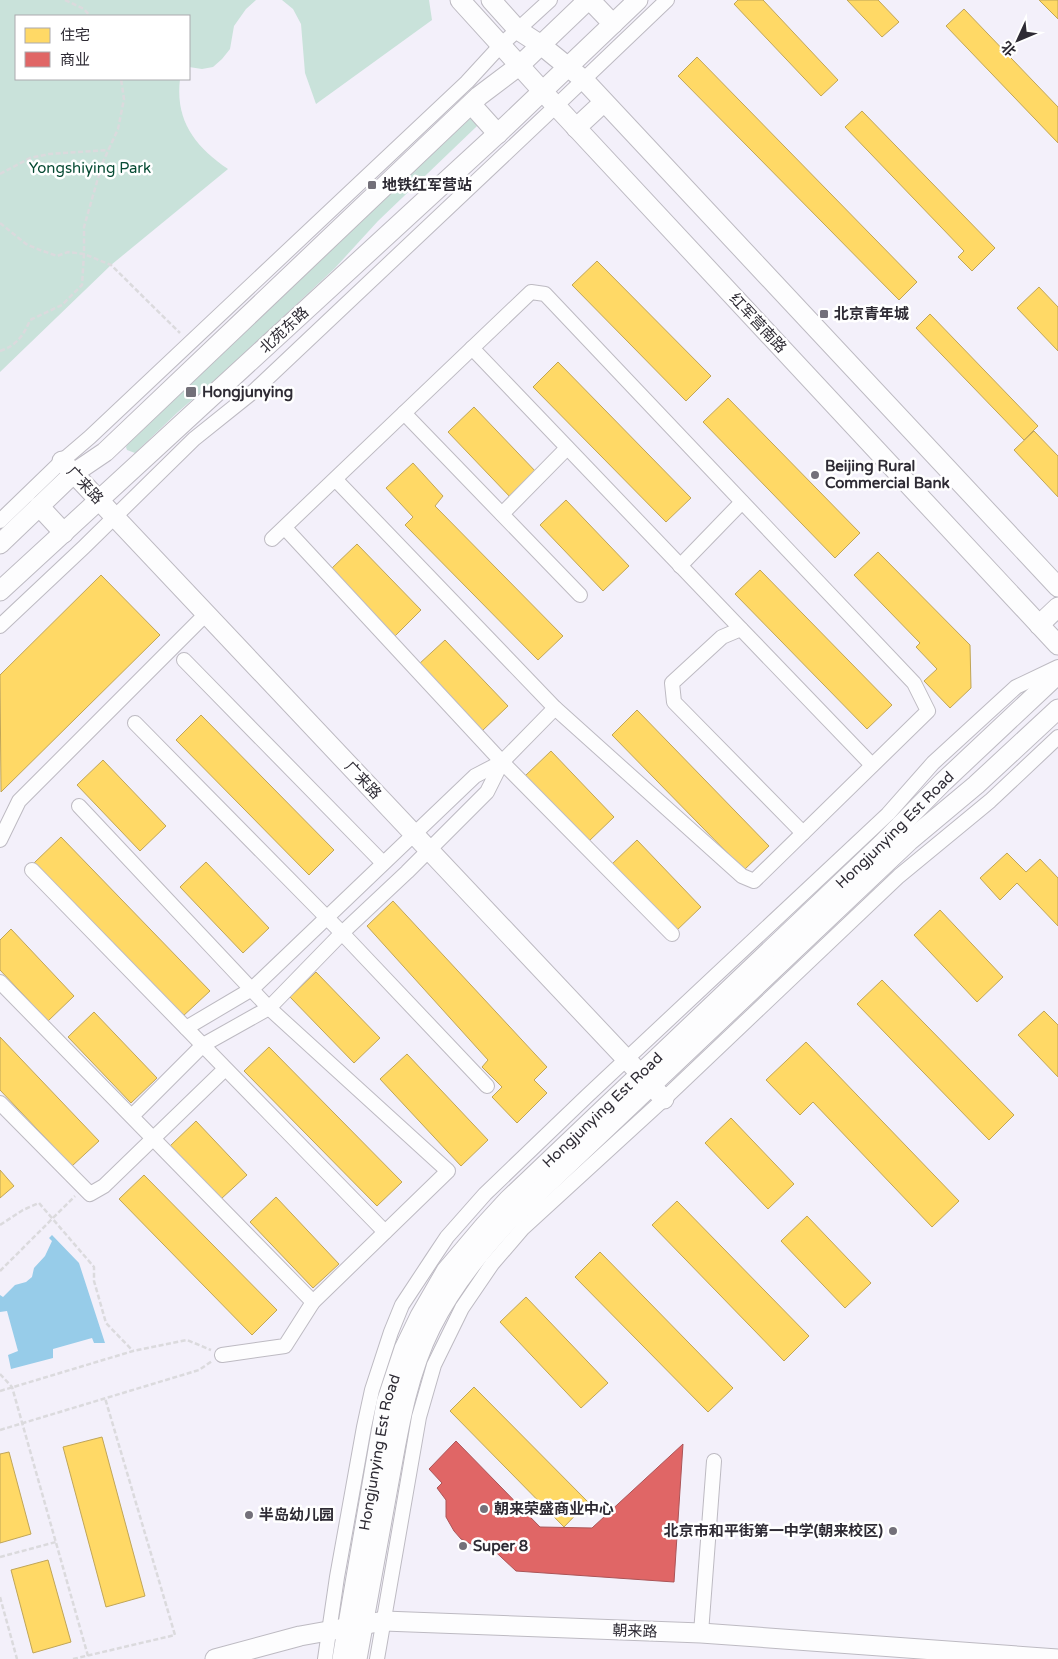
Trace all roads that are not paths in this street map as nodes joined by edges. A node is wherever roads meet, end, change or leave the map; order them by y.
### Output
1 (460, 0) edge
2 (490, 0) edge
3 (550, 0) edge
4 (589, 0) edge
5 (638, 0) edge
6 (667, 0) edge
7 (613, 24) junction
8 (518, 30) junction
9 (501, 45) junction
10 (541, 45) junction
11 (520, 65) junction
12 (568, 67) junction
13 (584, 80) junction
14 (543, 90) junction
15 (604, 102) junction
16 (470, 104) junction
17 (556, 106) junction
18 (576, 128) junction
19 (498, 134) junction
20 (472, 348) junction
21 (404, 413) junction
22 (115, 442) junction
23 (567, 448) junction
24 (137, 466) junction
25 (68, 467) junction
26 (335, 479) junction
27 (99, 500) junction
28 (742, 502) junction
29 (39, 506) junction
30 (502, 514) junction
31 (114, 516) junction
32 (0, 522) edge
33 (285, 528) junction
34 (64, 533) junction
35 (272, 539) dead end
36 (0, 544) edge
37 (680, 566) junction
38 (1058, 587) edge
39 (0, 591) edge
40 (580, 595) dead end
41 (1058, 607) edge
42 (206, 614) junction
43 (1039, 625) junction
44 (0, 626) edge
45 (741, 629) junction
46 (1058, 645) edge
47 (184, 660) dead end
48 (1058, 667) edge
49 (1058, 674) edge
50 (555, 708) junction
51 (1058, 709) edge
52 (135, 723) dead end
53 (1058, 737) edge
54 (502, 762) junction
55 (872, 765) junction
56 (79, 806) dead end
57 (803, 832) junction
58 (414, 834) junction
59 (0, 839) edge
60 (428, 849) junction
61 (383, 863) junction
62 (32, 870) dead end
63 (326, 918) junction
64 (342, 933) junction
65 (672, 934) dead end
66 (0, 982) edge
67 (252, 989) junction
68 (270, 1008) junction
69 (186, 1028) junction
70 (203, 1046) junction
71 (626, 1059) junction
72 (225, 1068) junction
73 (487, 1086) dead end
74 (652, 1086) junction
75 (0, 1103) edge
76 (132, 1116) junction
77 (153, 1138) junction
78 (385, 1232) junction
79 (313, 1302) junction
80 (222, 1355) road end
81 (714, 1461) dead end
82 (384, 1621) junction
83 (346, 1627) junction
84 (701, 1633) junction
85 (216, 1659) edge
86 (325, 1659) edge
87 (342, 1659) edge
88 (357, 1659) edge
89 (377, 1659) edge
90 (1058, 1659) edge

1 - 9 main road, 红军营南路
2 - 8 main road
3 - 8 street
4 - 7 main road
4 - 10 main road
5 - 7 main road, 北苑东路
6 - 13 street
7 - 12 main road, 北苑东路
8 - 9 street
8 - 10 main road
9 - 11 main road, 红军营南路
9 - 25 street
10 - 11 main road
10 - 12 main road
11 - 14 main road, 红军营南路
11 - 16 main road
12 - 13 main road
12 - 14 main road, 北苑东路
13 - 15 main road
13 - 17 street
14 - 17 main road, 红军营南路
14 - 19 main road, 北苑东路
15 - 18 main road
15 - 38 main road
16 - 19 main road
16 - 22 main road
17 - 18 main road, 红军营南路
17 - 31 street
18 - 43 main road, 红军营南路
19 - 24 main road, 北苑东路
20 - 21 street
20 - 23 street
20 - 28 street
21 - 26 street
21 - 30 street
22 - 24 main road
22 - 25 main road
23 - 30 street
23 - 37 street
24 - 27 main road, 北苑东路
25 - 27 main road, 广来路
25 - 29 main road
25 - 32 street
26 - 33 street
26 - 50 street
27 - 31 main road, 广来路
27 - 34 main road, 北苑东路
28 - 37 street
28 - 55 street
29 - 34 main road
29 - 36 main road
30 - 40 street
31 - 42 main road, 广来路
31 - 44 street
33 - 35 street
33 - 54 street
34 - 39 main road, 北苑东路
37 - 45 street
41 - 43 main road
42 - 58 main road, 广来路
42 - 59 street
43 - 46 main road, 红军营南路
45 - 55 street
45 - 57 street
47 - 61 street
48 - 71 street
49 - 74 main road, Hongjunying Est Road
50 - 54 street
50 - 57 street
51 - 74 main road, Hongjunying Est Road
52 - 63 street
53 - 74 street
54 - 58 street
54 - 60 street
54 - 65 street
55 - 57 street
56 - 67 street
58 - 60 main road, 广来路
58 - 61 street
60 - 64 street
60 - 71 main road, 广来路
61 - 63 street
62 - 69 street
63 - 64 street
63 - 67 street
64 - 68 street
64 - 73 street
66 - 76 street
67 - 68 street
67 - 69 street
68 - 70 street
68 - 78 street
69 - 70 street
70 - 72 street
70 - 76 street
71 - 74 main road, 广来路
71 - 83 street
72 - 77 street
72 - 78 street
74 - 82 street
74 - 83 main road, Hongjunying Est Road
75 - 77 street
76 - 77 street
77 - 79 street
78 - 79 street
79 - 80 street
81 - 84 street
82 - 83 main road, 朝来路
82 - 84 main road, 朝来路
82 - 89 street
83 - 85 main road, 朝来路
83 - 86 street
83 - 87 main road, Hongjunying Est Road
83 - 88 main road, Hongjunying Est Road
84 - 90 main road, 朝来路

